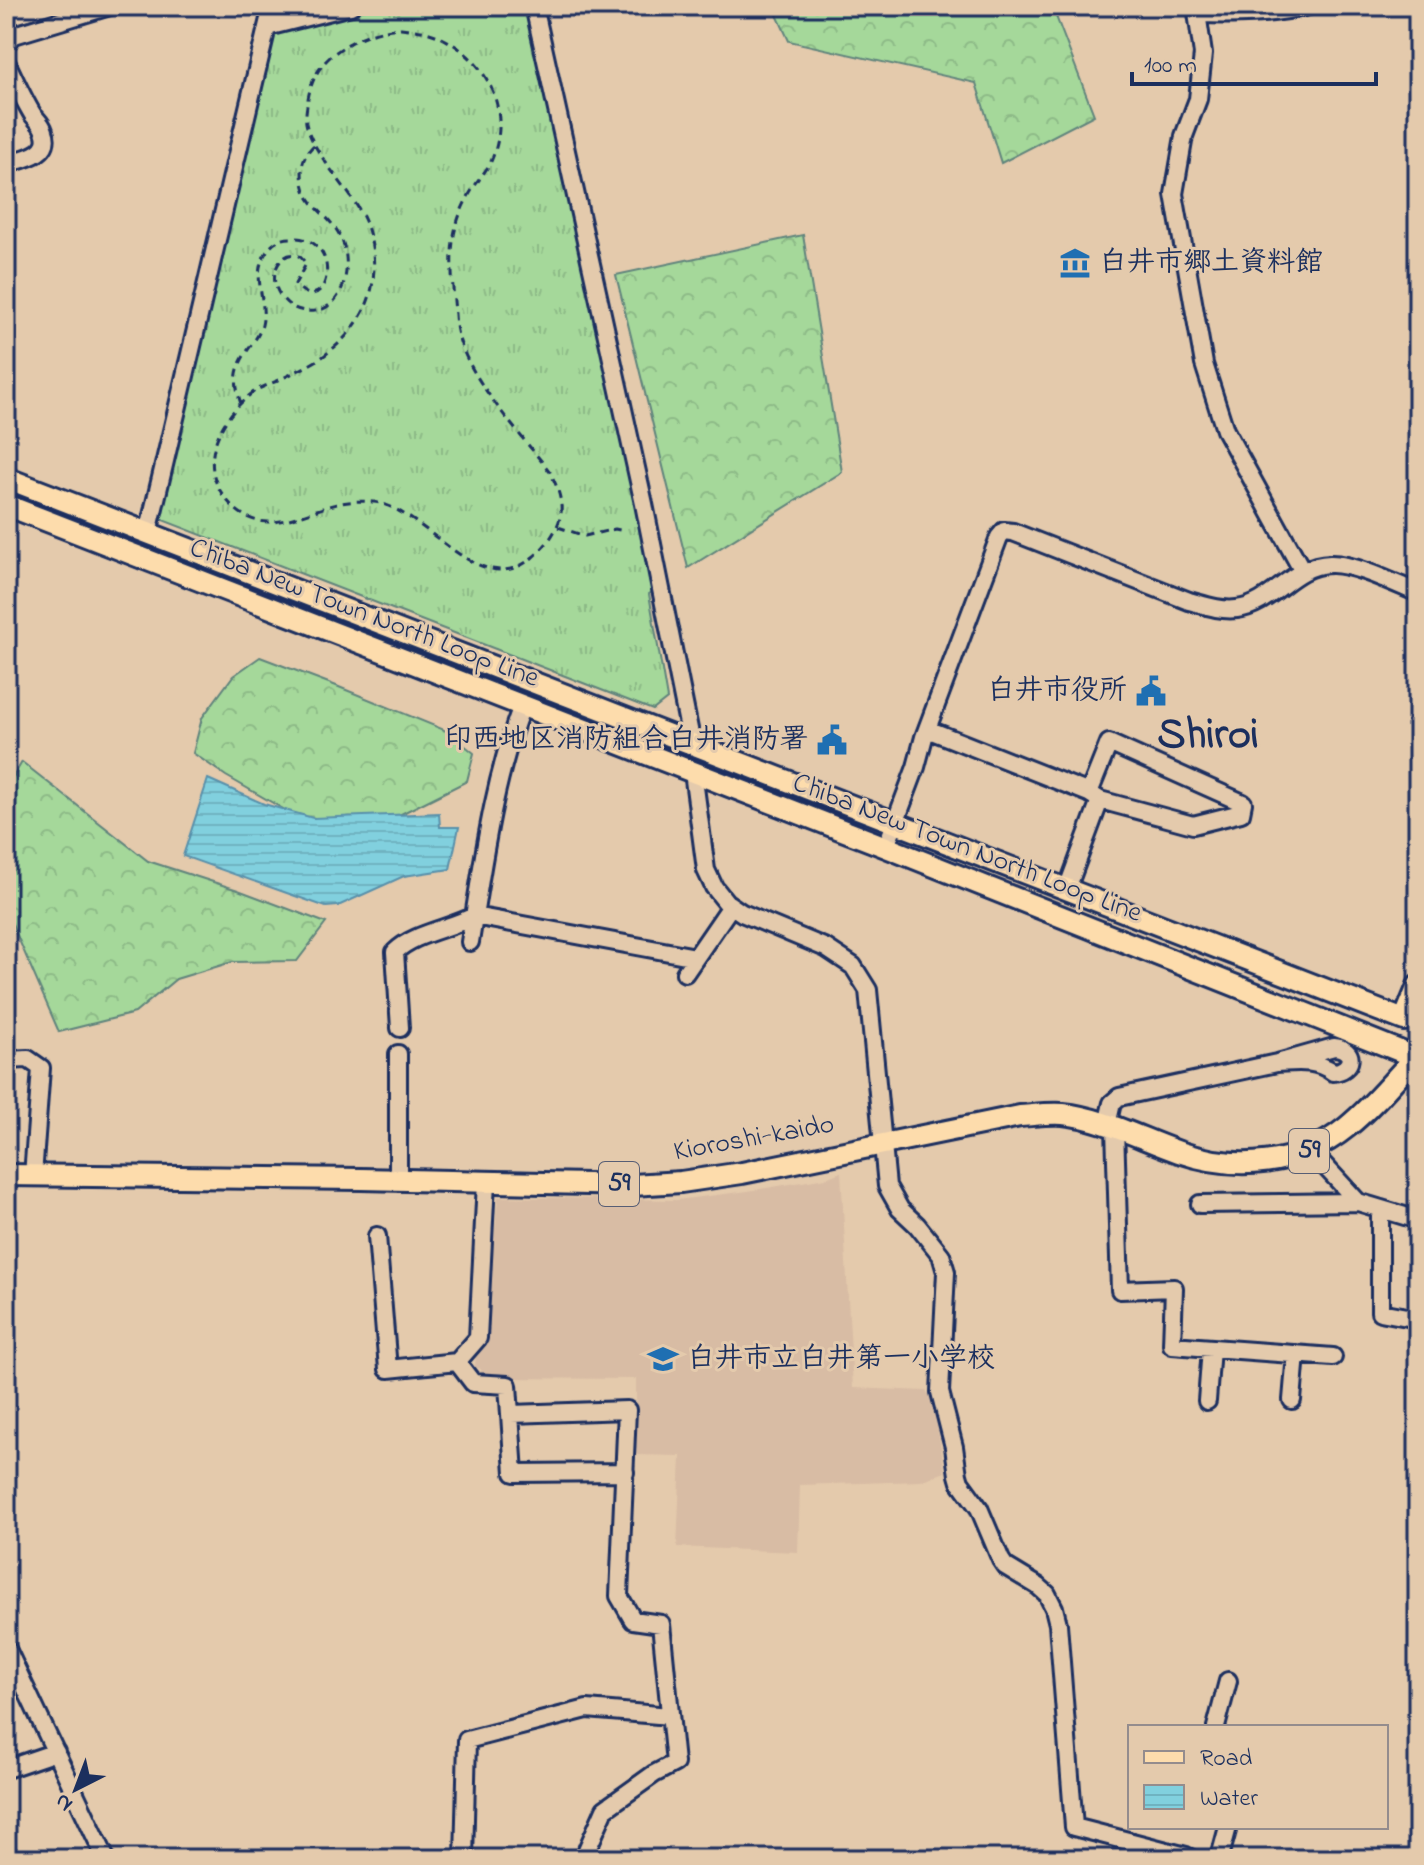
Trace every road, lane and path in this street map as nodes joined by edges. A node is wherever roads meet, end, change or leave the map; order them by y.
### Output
1 (110, 6) edge
2 (272, 6) edge
3 (351, 6) edge
4 (534, 6) edge
5 (1308, 6) edge
6 (1196, 10) edge
7 (267, 27) junction
8 (6, 44) edge
9 (6, 62) edge
10 (315, 144) junction
11 (6, 164) edge
12 (241, 404) junction
13 (6, 478) edge
14 (6, 505) edge
15 (558, 527) junction
16 (624, 531) dead end
17 (148, 533) junction
18 (1302, 570) junction
19 (1418, 593) edge
20 (522, 706) junction
21 (927, 729) junction
22 (692, 744) junction
23 (693, 772) junction
24 (1094, 796) junction
25 (895, 823) junction
26 (886, 847) junction
27 (1067, 889) junction
28 (731, 906) junction
29 (474, 916) junction
30 (470, 942) dead end
31 (696, 957) junction
32 (685, 973) dead end
33 (1418, 986) edge
34 (1411, 1022) edge
35 (400, 1028) dead end
36 (1394, 1047) junction
37 (398, 1054) dead end
38 (1417, 1055) edge
39 (6, 1060) edge
40 (1277, 1063) dead end
41 (1382, 1093) junction
42 (1111, 1126) junction
43 (882, 1145) junction
44 (1311, 1151) junction
45 (6, 1175) edge
46 (33, 1176) junction
47 (398, 1180) junction
48 (486, 1182) junction
49 (1358, 1202) junction
50 (1200, 1204) dead end
51 (1380, 1209) junction
52 (1418, 1220) edge
53 (377, 1236) dead end
54 (1418, 1319) edge
55 (1211, 1348) junction
56 (1296, 1354) junction
57 (1333, 1357) dead end
58 (457, 1362) junction
59 (1292, 1400) dead end
60 (1207, 1401) dead end
61 (511, 1414) junction
62 (625, 1472) junction
63 (6, 1647) edge
64 (1228, 1681) dead end
65 (670, 1716) junction
66 (1217, 1725) edge
67 (56, 1752) junction
68 (6, 1769) edge
69 (1227, 1829) edge
70 (106, 1859) edge
71 (464, 1859) edge
72 (583, 1859) edge
73 (1192, 1859) edge
74 (1216, 1859) edge

1 - 8 street
2 - 7 street
3 - 7 street
4 - 22 street
5 - 6 street
6 - 18 street
7 - 17 street
9 - 11 street
10 - 12 path
10 - 12 path
10 - 15 path
12 - 15 path
13 - 17 main road, Chiba New Town North Loop Line
14 - 20 main road, Chiba New Town North Loop Line
15 - 16 path
17 - 22 main road, Chiba New Town North Loop Line
18 - 19 street
18 - 21 street
20 - 23 main road, Chiba New Town North Loop Line
20 - 29 street
21 - 24 street
21 - 25 street
22 - 25 main road, Chiba New Town North Loop Line
23 - 26 main road, Chiba New Town North Loop Line
23 - 28 street
24 - 24 street
24 - 27 street
25 - 26 street
25 - 27 main road, Chiba New Town North Loop Line
26 - 36 main road, Chiba New Town North Loop Line
27 - 34 main road, Chiba New Town North Loop Line
28 - 31 street
28 - 43 street
29 - 30 street
29 - 31 street
29 - 35 street
31 - 32 street
33 - 34 main road
34 - 36 main road
36 - 38 main road, Chiba New Town North Loop Line
36 - 41 main road
37 - 47 street
38 - 41 main road, Kioroshi-kaido / 59
39 - 46 street
40 - 42 street
41 - 44 main road, Kioroshi-kaido / 59
42 - 43 main road, Kioroshi-kaido / 59
42 - 44 main road, Kioroshi-kaido / 59
42 - 55 street
43 - 48 main road, Kioroshi-kaido / 59
43 - 73 street
44 - 49 street
45 - 46 main road, Kioroshi-kaido / 59
46 - 47 main road, Kioroshi-kaido / 59
47 - 48 main road, Kioroshi-kaido / 59
48 - 58 street
49 - 50 street
49 - 51 street
51 - 52 street
51 - 54 street
53 - 58 street
55 - 56 street
55 - 60 street
56 - 57 street
56 - 59 street
58 - 61 street
61 - 62 street
61 - 62 street
62 - 65 street
63 - 67 street
64 - 66 street
65 - 71 street
65 - 72 street
67 - 68 street
67 - 70 street
69 - 74 street

